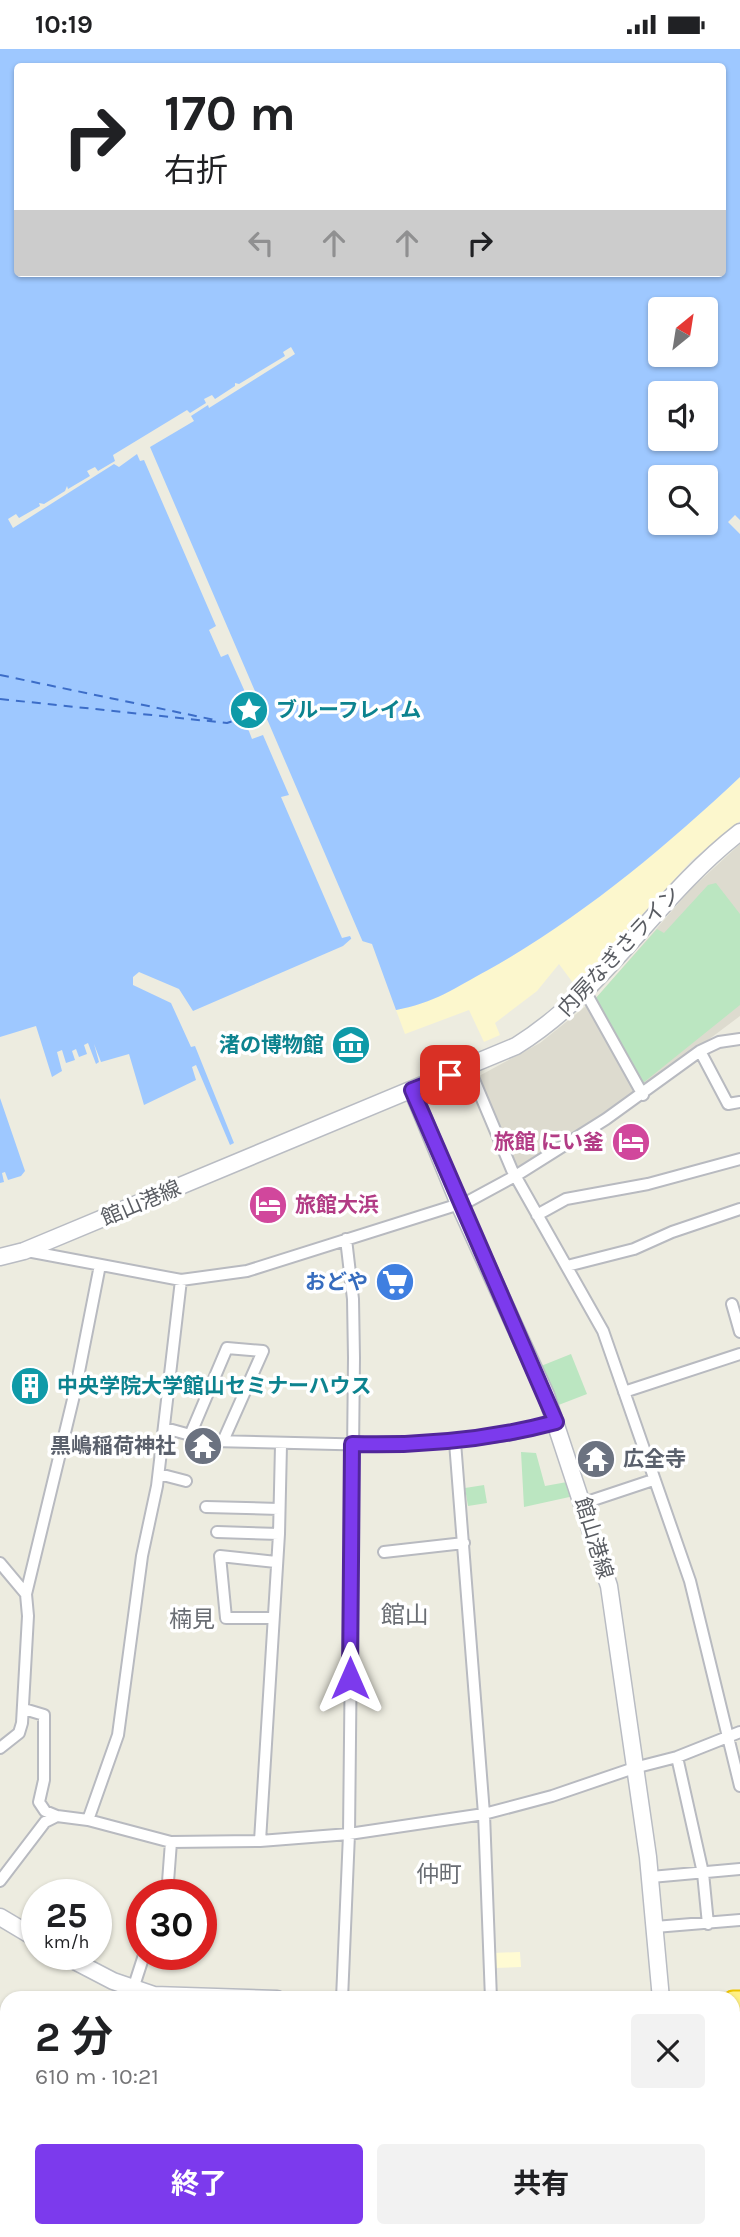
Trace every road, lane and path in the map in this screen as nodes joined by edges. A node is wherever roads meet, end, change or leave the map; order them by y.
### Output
1 (740, 832) edge
2 (586, 993) junction
3 (740, 1039) edge
4 (700, 1051) junction
5 (469, 1068) junction
6 (412, 1090) junction
7 (643, 1095) junction
8 (740, 1102) edge
9 (740, 1159) edge
10 (517, 1175) junction
11 (459, 1204) junction
12 (740, 1209) edge
13 (537, 1215) junction
14 (346, 1238) junction
15 (24, 1251) junction
16 (0, 1258) edge
17 (100, 1265) junction
18 (567, 1266) junction
19 (181, 1280) junction
20 (732, 1304) dead end
21 (740, 1332) edge
22 (740, 1354) edge
23 (624, 1392) junction
24 (556, 1422) junction
25 (165, 1428) junction
26 (191, 1433) junction
27 (223, 1441) junction
28 (454, 1442) junction
29 (352, 1444) junction
30 (281, 1445) junction
31 (159, 1474) junction
32 (653, 1480) junction
33 (186, 1481) dead end
34 (584, 1503) junction
35 (206, 1507) dead end
36 (279, 1509) junction
37 (217, 1532) dead end
38 (279, 1534) junction
39 (464, 1543) junction
40 (384, 1552) dead end
41 (276, 1562) junction
42 (0, 1563) edge
43 (26, 1594) junction
44 (272, 1618) junction
45 (24, 1709) junction
46 (740, 1733) edge
47 (727, 1738) junction
48 (0, 1748) edge
49 (677, 1757) junction
50 (634, 1768) junction
51 (740, 1786) edge
52 (484, 1814) junction
53 (57, 1816) junction
54 (88, 1820) junction
55 (349, 1834) junction
56 (171, 1842) junction
57 (260, 1842) junction
58 (740, 1869) edge
59 (703, 1874) junction
60 (650, 1877) junction
61 (168, 1879) edge
62 (0, 1881) edge
63 (0, 1917) edge
64 (740, 1920) edge
65 (708, 1924) junction
66 (655, 1927) junction
67 (21, 1929) edge
68 (93, 1970) edge
69 (142, 1970) edge
70 (136, 1991) edge
71 (140, 1991) edge
72 (342, 1991) edge
73 (491, 1991) edge
74 (660, 1991) edge

1 - 2 main road, 内房なぎさライン
2 - 5 main road, 内房なぎさライン
2 - 7 street
3 - 4 street
4 - 7 street
4 - 8 street
5 - 6 main road, 内房なぎさライン
5 - 10 street
6 - 11 main road, 館山港線
6 - 15 main road, 館山港線
7 - 10 street
9 - 13 street
10 - 11 street
10 - 13 street
11 - 14 street
11 - 24 main road, 館山港線
12 - 18 street
13 - 18 street
14 - 19 street
14 - 29 street
15 - 16 main road, 館山港線
15 - 17 street
17 - 19 street
17 - 43 street
18 - 23 street
19 - 25 street
20 - 21 street
22 - 23 street
23 - 32 street
24 - 28 street
24 - 34 main road, 館山港線
25 - 26 street
25 - 31 street
26 - 27 street
26 - 27 street
27 - 30 street
28 - 29 street
28 - 39 street
29 - 30 street
29 - 55 street
30 - 36 street
31 - 33 street
31 - 54 street
32 - 34 street
32 - 47 street
34 - 50 main road, 館山港線
35 - 36 street
36 - 38 street
37 - 38 street
38 - 41 street
39 - 40 street
39 - 52 street
41 - 44 street
41 - 44 street
42 - 43 street
43 - 45 street
44 - 57 street
45 - 48 street
45 - 53 street
46 - 47 street
47 - 49 street
47 - 51 street
49 - 50 street
49 - 59 street
50 - 52 street
50 - 60 main road, 館山港線
52 - 55 street
52 - 73 street
53 - 54 street
53 - 62 street
54 - 56 street
55 - 57 street
55 - 72 street
56 - 57 street
56 - 61 street
58 - 59 street
59 - 60 street
59 - 65 street
60 - 66 main road, 館山港線
63 - 67 main road
64 - 65 street
65 - 66 street
66 - 74 main road, 館山港線
68 - 70 main road
69 - 71 street

